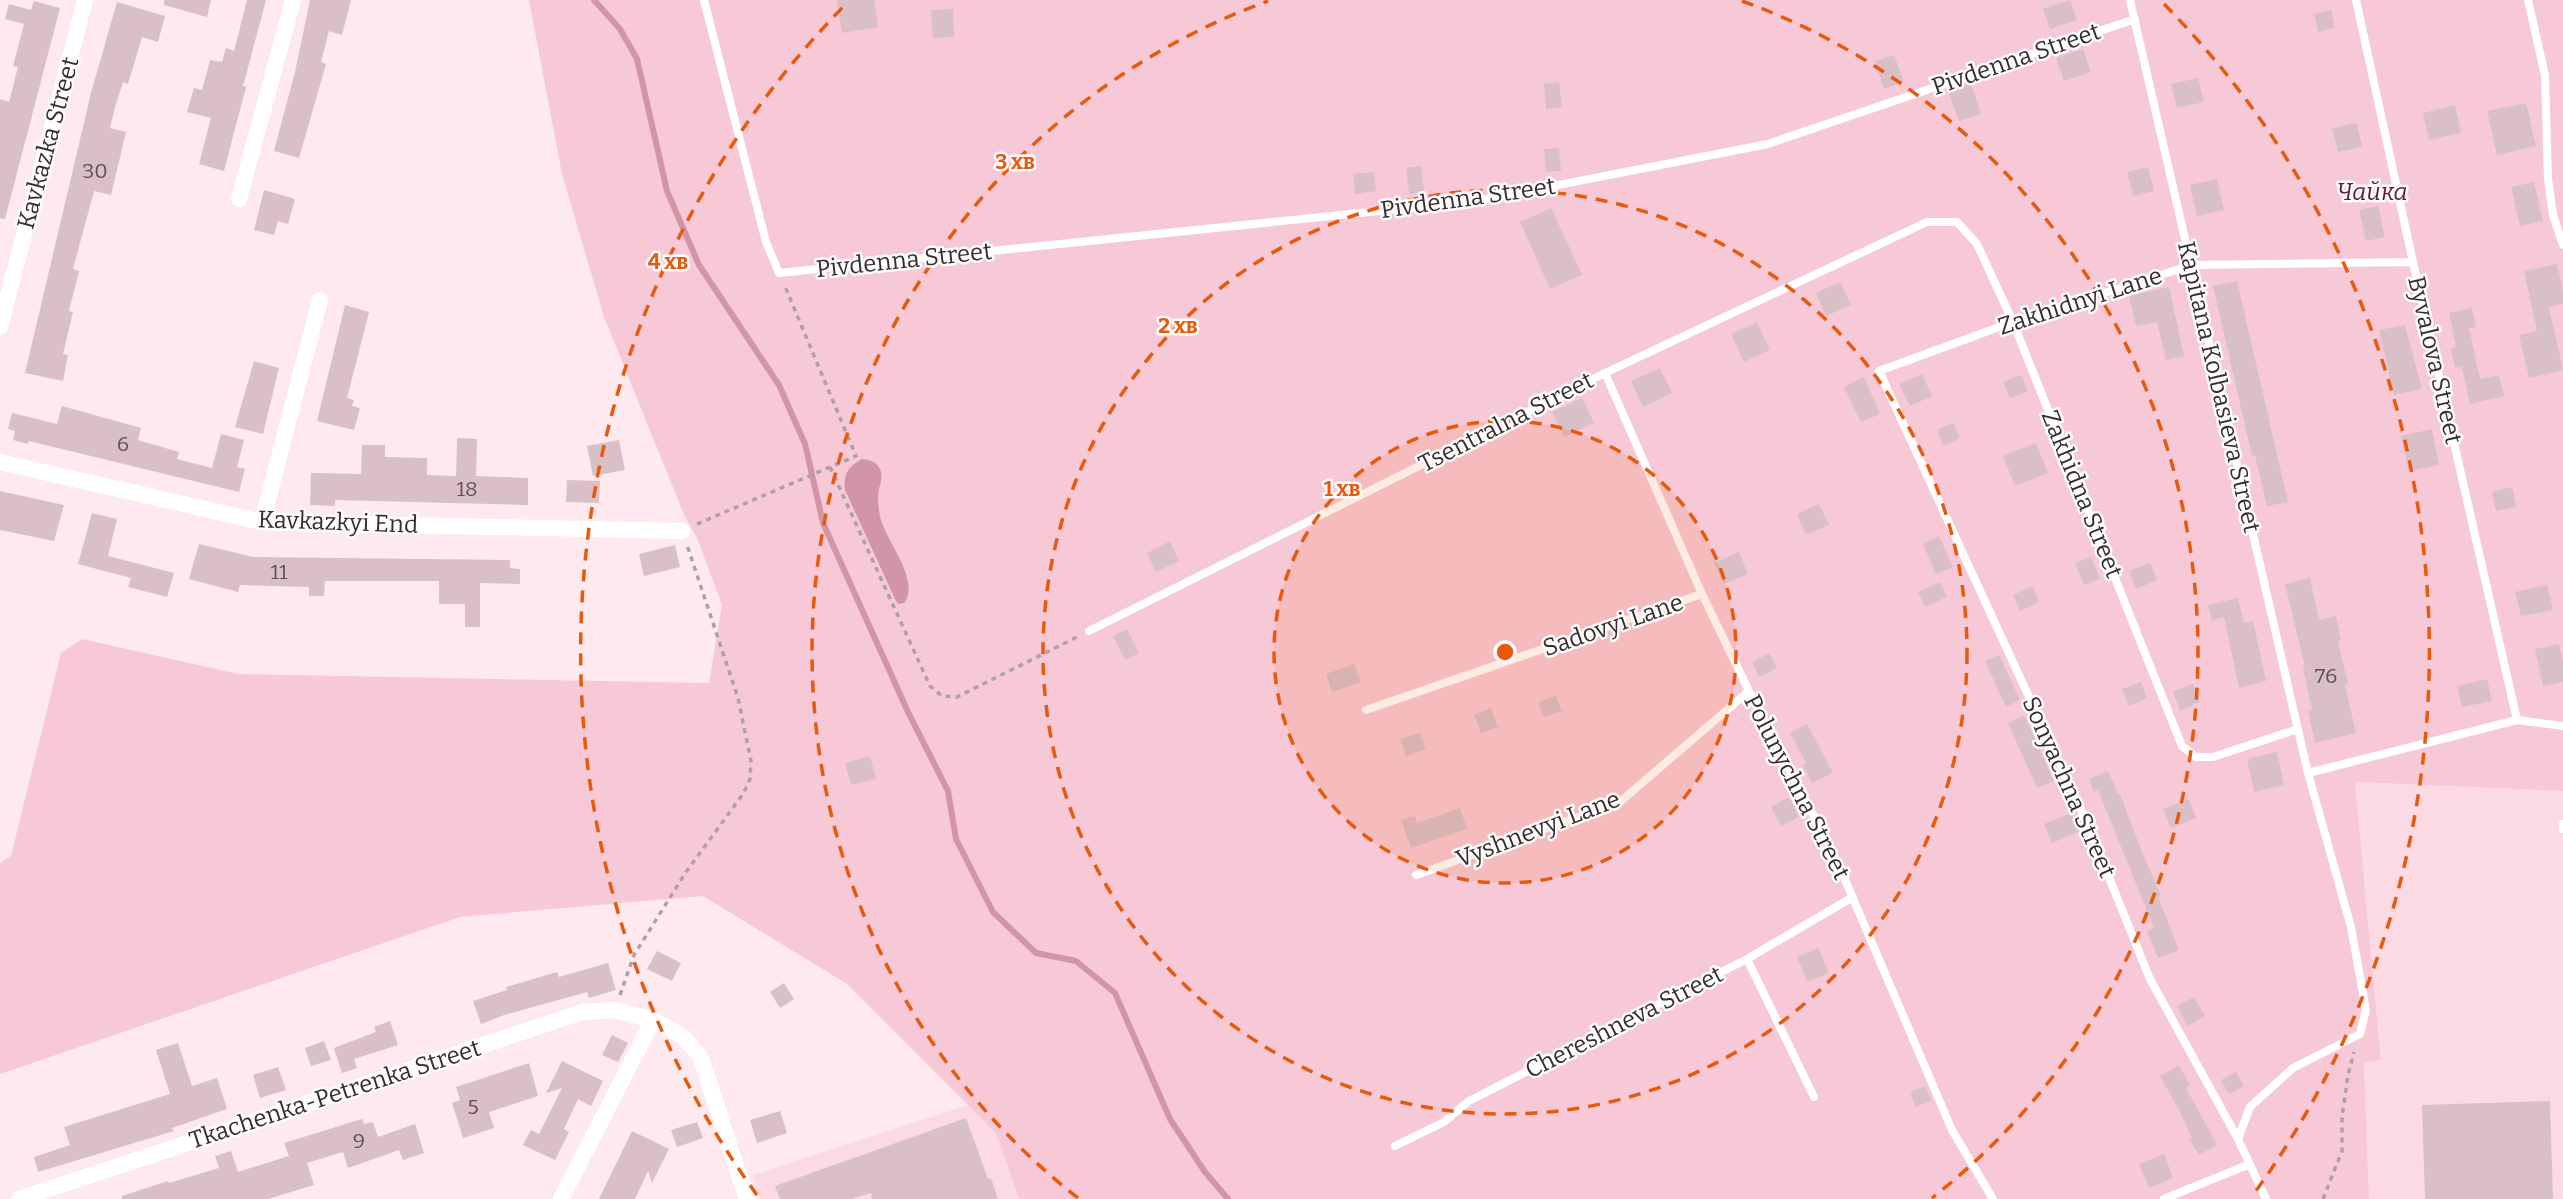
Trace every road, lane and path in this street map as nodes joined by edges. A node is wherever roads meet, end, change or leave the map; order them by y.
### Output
1 (85, 0) edge
2 (293, 0) edge
3 (704, 0) edge
4 (2130, 0) edge
5 (2356, 0) edge
6 (2528, 0) edge
7 (2135, 19) junction
8 (239, 199) dead end
9 (1978, 244) joint
10 (2563, 245) edge
11 (2413, 262) junction
12 (2192, 265) junction
13 (779, 273) junction
14 (320, 300) dead end
15 (2013, 322) junction
16 (0, 327) edge
17 (1879, 371) joint
18 (1605, 373) junction
19 (0, 462) edge
20 (830, 467) junction
21 (262, 522) junction
22 (682, 531) junction
23 (1702, 594) junction
24 (1089, 631) joint
25 (1749, 691) junction
26 (1366, 710) dead end
27 (2517, 720) junction
28 (2563, 726) edge
29 (2298, 729) junction
30 (2308, 773) junction
31 (1416, 875) dead end
32 (1853, 897) junction
33 (1747, 959) junction
34 (615, 1010) junction
35 (653, 1020) junction
36 (2360, 1034) junction
37 (1814, 1097) dead end
38 (2238, 1139) junction
39 (1395, 1146) dead end
40 (2250, 1164) junction
41 (19, 1199) edge
42 (561, 1199) edge
43 (747, 1199) edge
44 (1993, 1199) edge
45 (2164, 1199) edge
46 (2266, 1199) edge
47 (2323, 1199) edge

1 - 16 street, Kavkazka Street
2 - 8 street
3 - 13 lane
4 - 7 lane, Kapitana Kolbasieva Street
5 - 11 lane, Byvalova Street
6 - 10 lane
7 - 12 lane, Kapitana Kolbasieva Street
7 - 13 lane, Pivdenna Street
9 - 15 lane, Zakhidna Street
9 - 18 lane, Tsentralna Street
11 - 12 lane, Zakhidnyi Lane
11 - 27 lane, Byvalova Street
12 - 15 lane, Zakhidnyi Lane
12 - 29 lane, Kapitana Kolbasieva Street
13 - 20 path
14 - 21 street
15 - 17 lane, Zakhidnyi Lane
15 - 29 lane, Zakhidna Street
17 - 38 lane, Sonyachna Street
18 - 23 lane, Polunychna Street
18 - 24 lane, Tsentralna Street
19 - 21 street, Kavkazkyi End
20 - 22 path
20 - 24 path
21 - 22 street, Kavkazkyi End
22 - 34 path
23 - 25 lane, Polunychna Street
23 - 26 lane, Sadovyi Lane
25 - 31 lane, Vyshnevyi Lane
25 - 32 lane, Polunychna Street
27 - 28 lane
27 - 30 lane
29 - 30 lane, Kapitana Kolbasieva Street
30 - 36 lane, Kapitana Kolbasieva Street
32 - 33 lane, Chereshneva Street
32 - 44 lane, Polunychna Street
33 - 37 lane
33 - 39 lane, Chereshneva Street
34 - 35 street, Tkachenka-Petrenka Street
34 - 41 street, Tkachenka-Petrenka Street
35 - 42 street
35 - 43 street, Tkachenka-Petrenka Street
36 - 38 lane
36 - 47 path
38 - 40 lane, Sonyachna Street
40 - 45 lane
40 - 46 lane, Sonyachna Street

